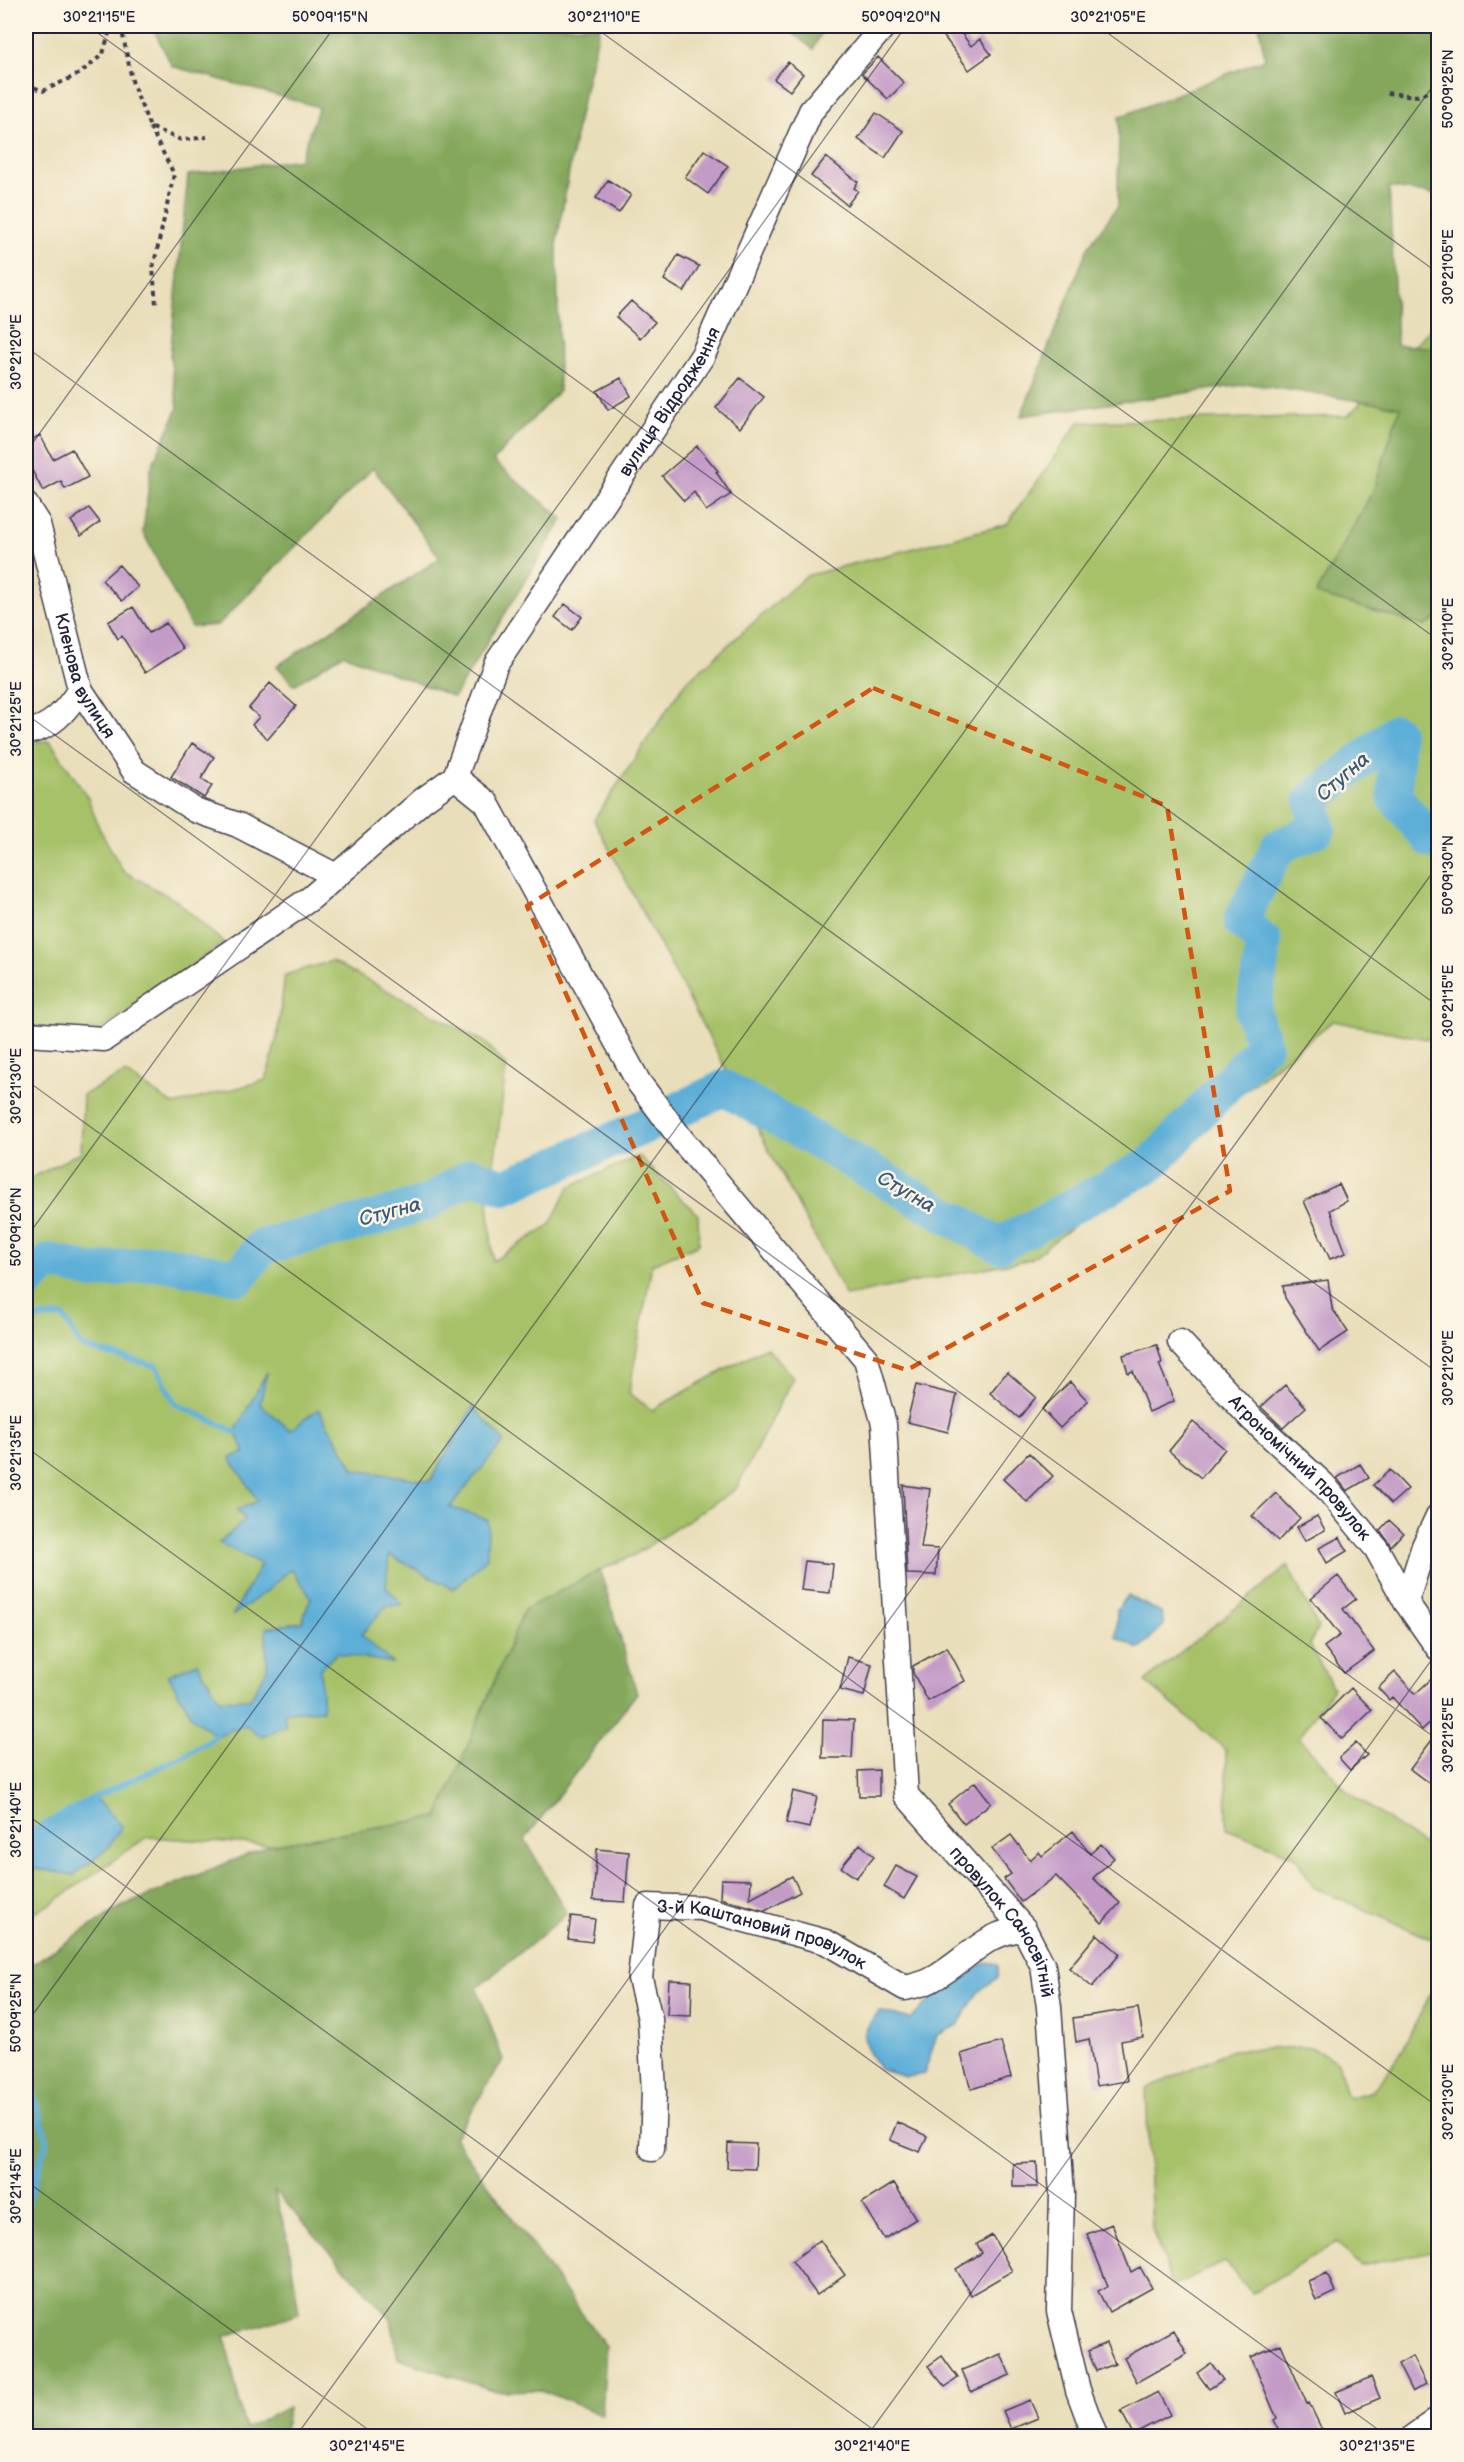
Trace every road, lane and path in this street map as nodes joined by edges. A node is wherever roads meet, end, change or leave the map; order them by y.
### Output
1 (111, 26) edge
2 (121, 26) edge
3 (884, 26) edge
4 (26, 84) edge
5 (1438, 87) edge
6 (1387, 93) dead end
7 (150, 127) junction
8 (207, 137) dead end
9 (156, 305) dead end
10 (26, 505) edge
11 (80, 689) junction
12 (26, 732) edge
13 (455, 777) junction
14 (336, 876) junction
15 (26, 1034) edge
16 (1180, 1342) dead end
17 (1438, 1516) edge
18 (1406, 1602) junction
19 (1438, 1648) edge
20 (1024, 1929) junction
21 (652, 2149) dead end
22 (1438, 2419) edge
23 (1095, 2436) edge
24 (1414, 2436) edge

1 - 4 path
2 - 7 path
3 - 13 street, вулиця Відродження
5 - 6 path
7 - 8 path
7 - 9 path
10 - 11 street, Кленова вулиця
11 - 12 street
11 - 14 street, Кленова вулиця
13 - 14 street
13 - 20 street, провулок Саносвітній
14 - 15 street
16 - 18 street, Агрономічний провулок
17 - 18 street
18 - 19 street, Агрономічний провулок
20 - 21 street, 3-й Каштановий провулок
20 - 23 street, провулок Саносвітній
22 - 24 street

